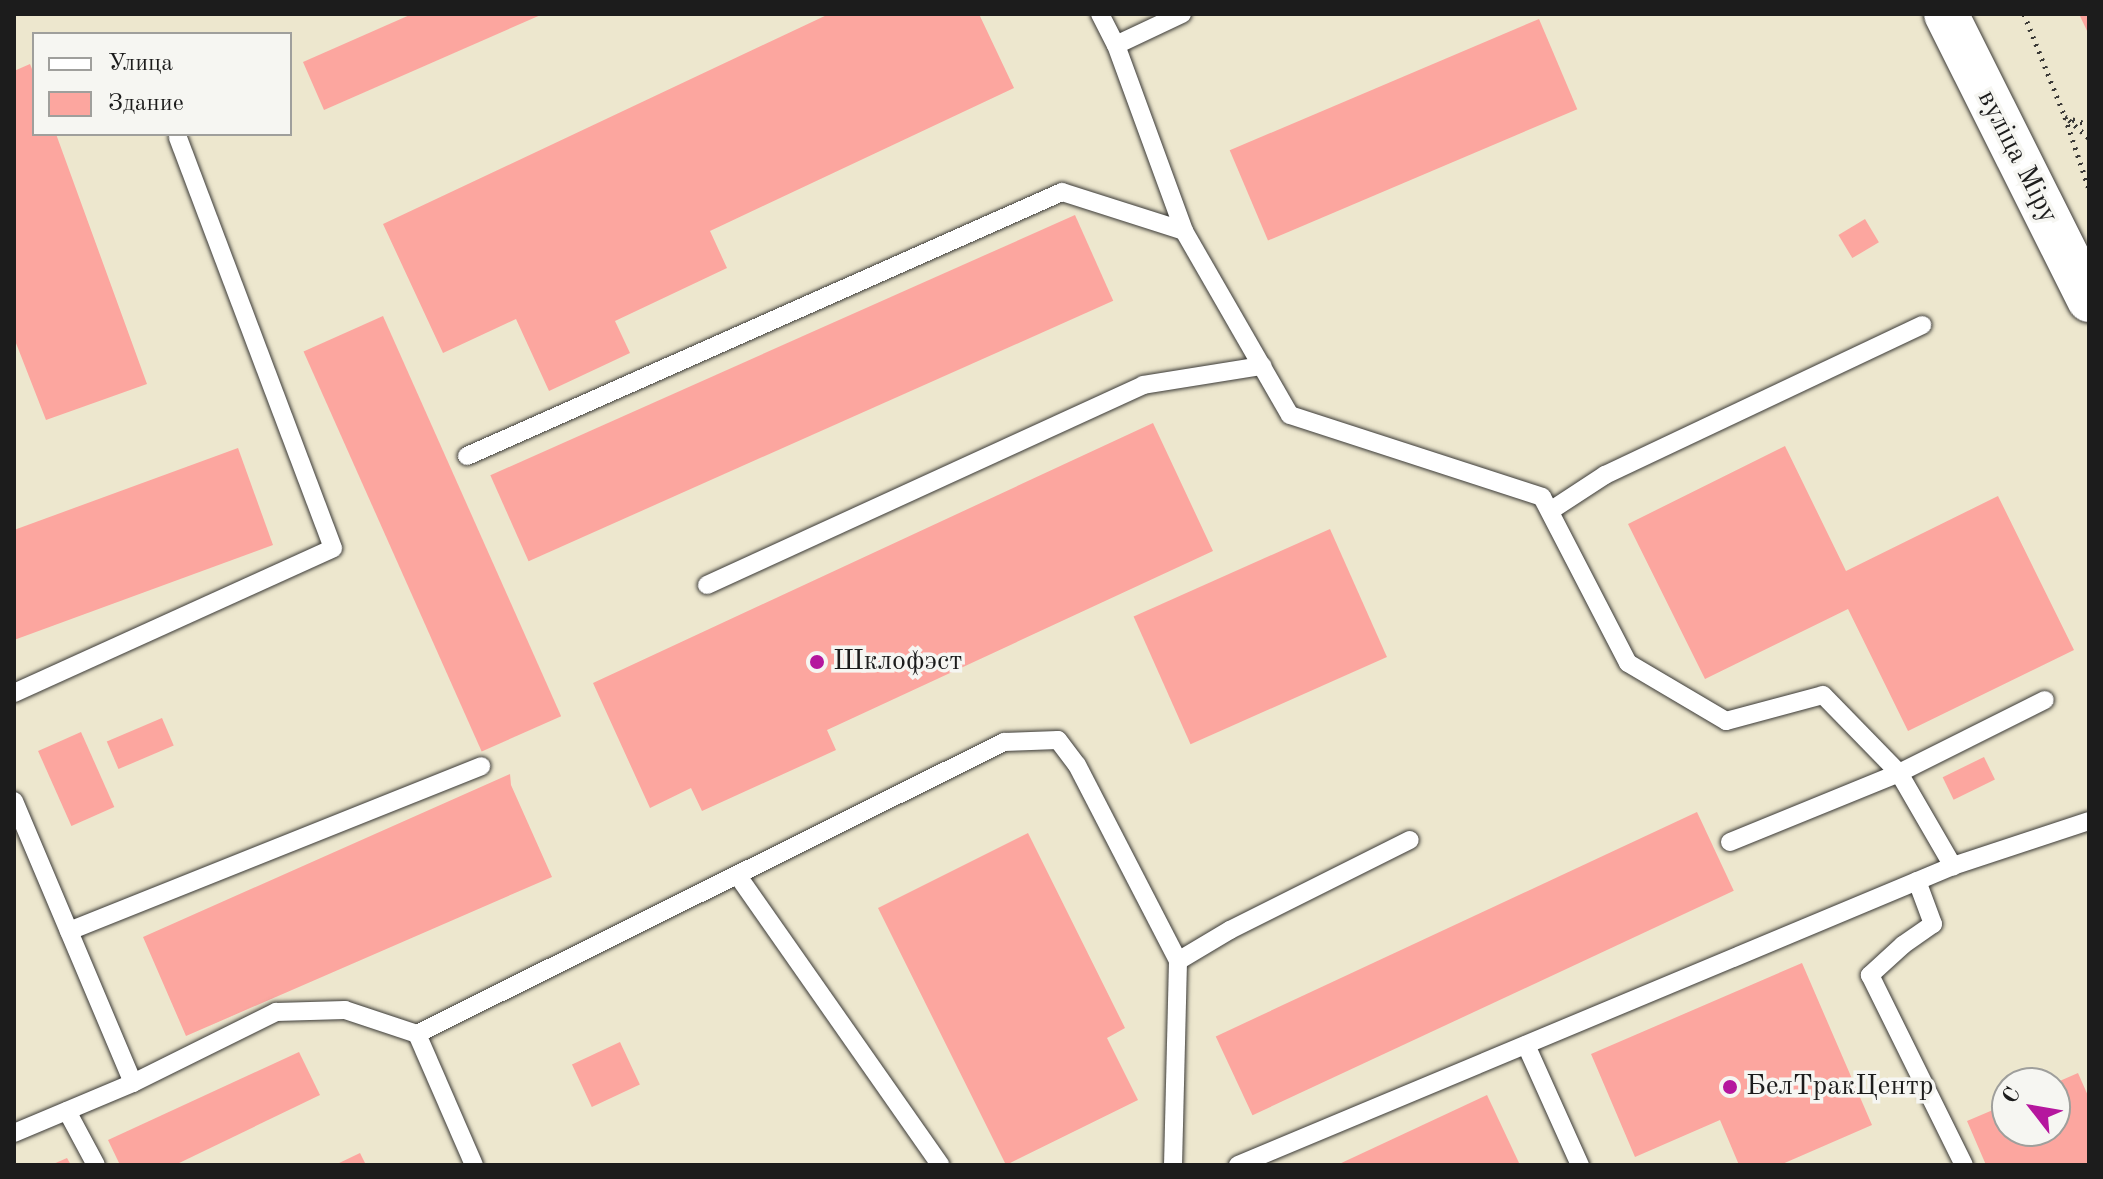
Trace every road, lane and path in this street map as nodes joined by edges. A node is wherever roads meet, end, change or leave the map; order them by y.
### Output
1 (1100, 14) edge
2 (1182, 14) edge
3 (1946, 14) edge
4 (2024, 14) edge
5 (1116, 45) junction
6 (2065, 117) junction
7 (2089, 125) edge
8 (178, 137) dead end
9 (2089, 138) edge
10 (2089, 189) edge
11 (1184, 231) junction
12 (2089, 300) edge
13 (1922, 325) dead end
14 (1262, 366) junction
15 (467, 456) dead end
16 (1550, 511) junction
17 (707, 585) dead end
18 (14, 693) edge
19 (2045, 700) dead end
20 (481, 766) dead end
21 (1899, 773) junction
22 (14, 801) edge
23 (2089, 821) edge
24 (1410, 840) dead end
25 (1730, 842) dead end
26 (1953, 866) junction
27 (738, 876) junction
28 (1917, 881) junction
29 (69, 931) junction
30 (1178, 961) junction
31 (417, 1034) junction
32 (1526, 1045) junction
33 (133, 1083) junction
34 (67, 1111) junction
35 (14, 1133) edge
36 (96, 1165) edge
37 (474, 1165) edge
38 (940, 1165) edge
39 (1173, 1165) edge
40 (1238, 1165) edge
41 (1580, 1165) edge
42 (1964, 1165) edge

1 - 5 lane
2 - 5 lane
3 - 12 street, вуліца Міру
4 - 6 path
5 - 11 lane
6 - 7 path
6 - 9 path
6 - 10 path
8 - 18 lane
11 - 14 lane
11 - 15 lane
13 - 16 lane
14 - 16 lane
14 - 17 lane
16 - 21 lane
19 - 21 lane
20 - 29 lane
21 - 25 lane
21 - 26 lane
22 - 29 lane
23 - 26 lane
24 - 30 lane
26 - 28 lane
27 - 30 lane
27 - 31 lane
27 - 38 lane
28 - 32 lane
28 - 42 lane
29 - 33 lane
30 - 39 lane
31 - 33 lane
31 - 37 lane
32 - 40 lane
32 - 41 lane
33 - 34 lane
34 - 35 lane
34 - 36 lane

